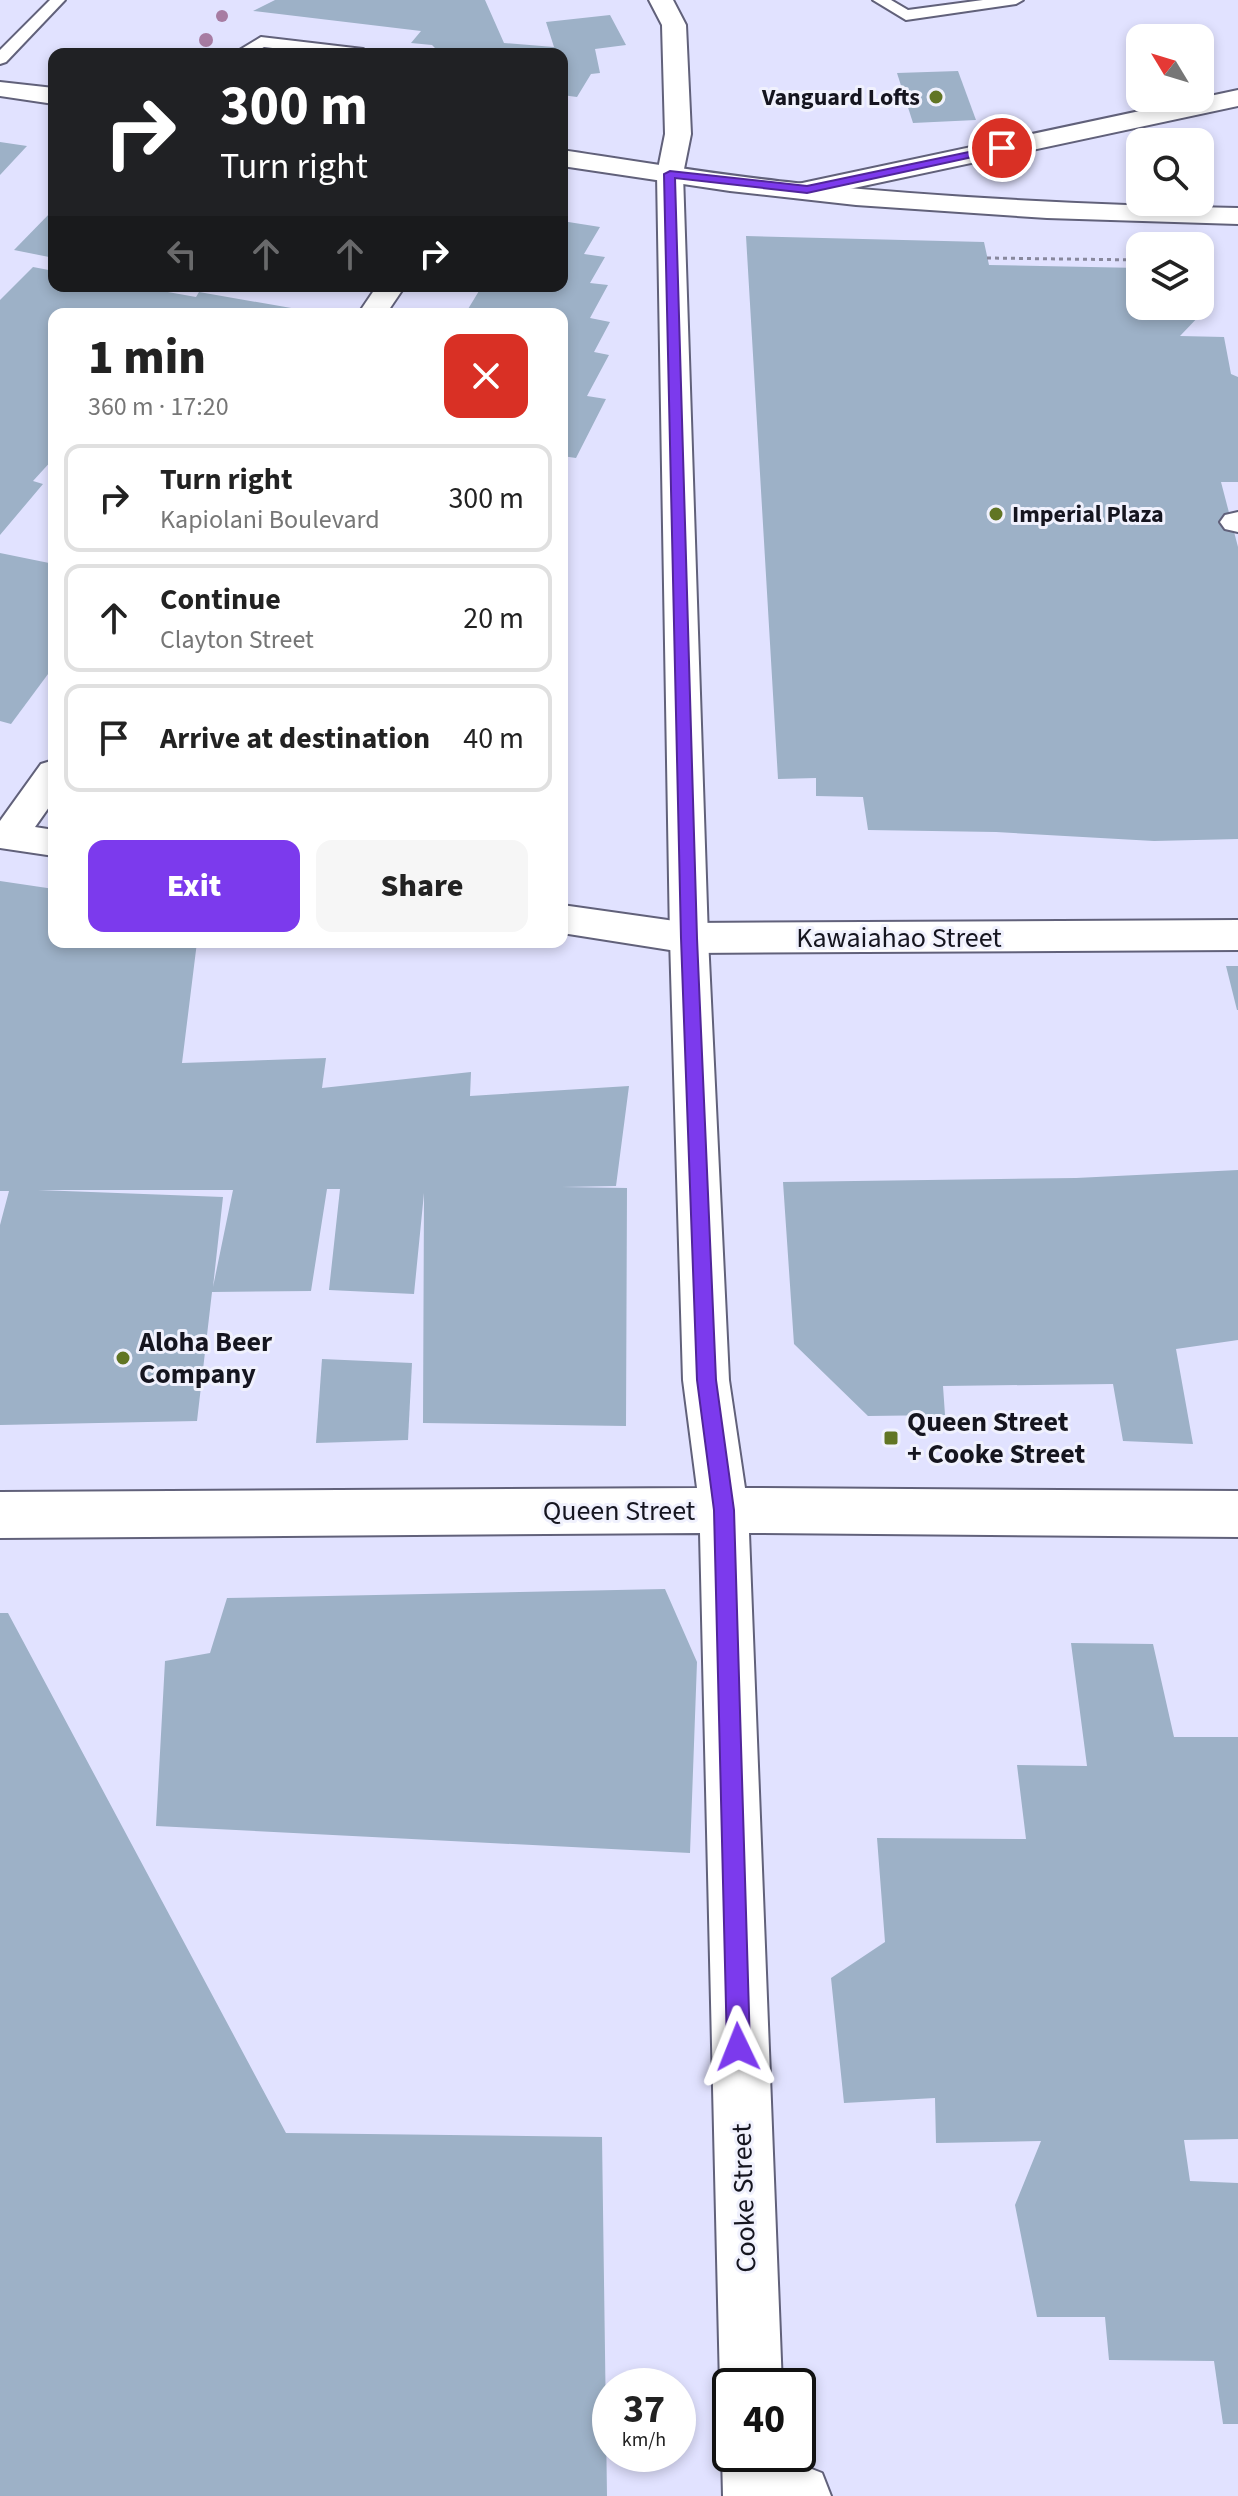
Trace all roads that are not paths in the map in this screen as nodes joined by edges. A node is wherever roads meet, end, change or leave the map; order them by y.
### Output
1 (58, 0) edge
2 (661, 0) edge
3 (880, 0) edge
4 (1016, 0) edge
5 (251, 48) edge
6 (312, 48) edge
7 (0, 59) edge
8 (0, 89) edge
9 (48, 95) edge
10 (1238, 98) edge
11 (568, 159) edge
12 (670, 174) junction
13 (807, 190) junction
14 (1238, 216) edge
15 (48, 781) edge
16 (5, 836) edge
17 (48, 842) edge
18 (568, 920) edge
19 (1238, 935) edge
20 (689, 938) junction
21 (724, 1510) junction
22 (1238, 1514) edge
23 (0, 1515) edge
24 (750, 2368) edge
25 (754, 2472) edge
26 (755, 2496) edge
27 (799, 2496) edge

1 - 7 lane
2 - 12 street, Cooke Street
3 - 4 lane
5 - 6 lane
8 - 9 street
10 - 13 street
11 - 12 street
12 - 13 street
12 - 20 street, Cooke Street
13 - 14 street
15 - 16 street
16 - 17 street
18 - 20 street, Kawaiahao Street
19 - 20 street, Kawaiahao Street
20 - 21 street, Cooke Street
21 - 22 street, Queen Street
21 - 23 street, Queen Street
21 - 24 street, Cooke Street
25 - 26 street
26 - 27 street

